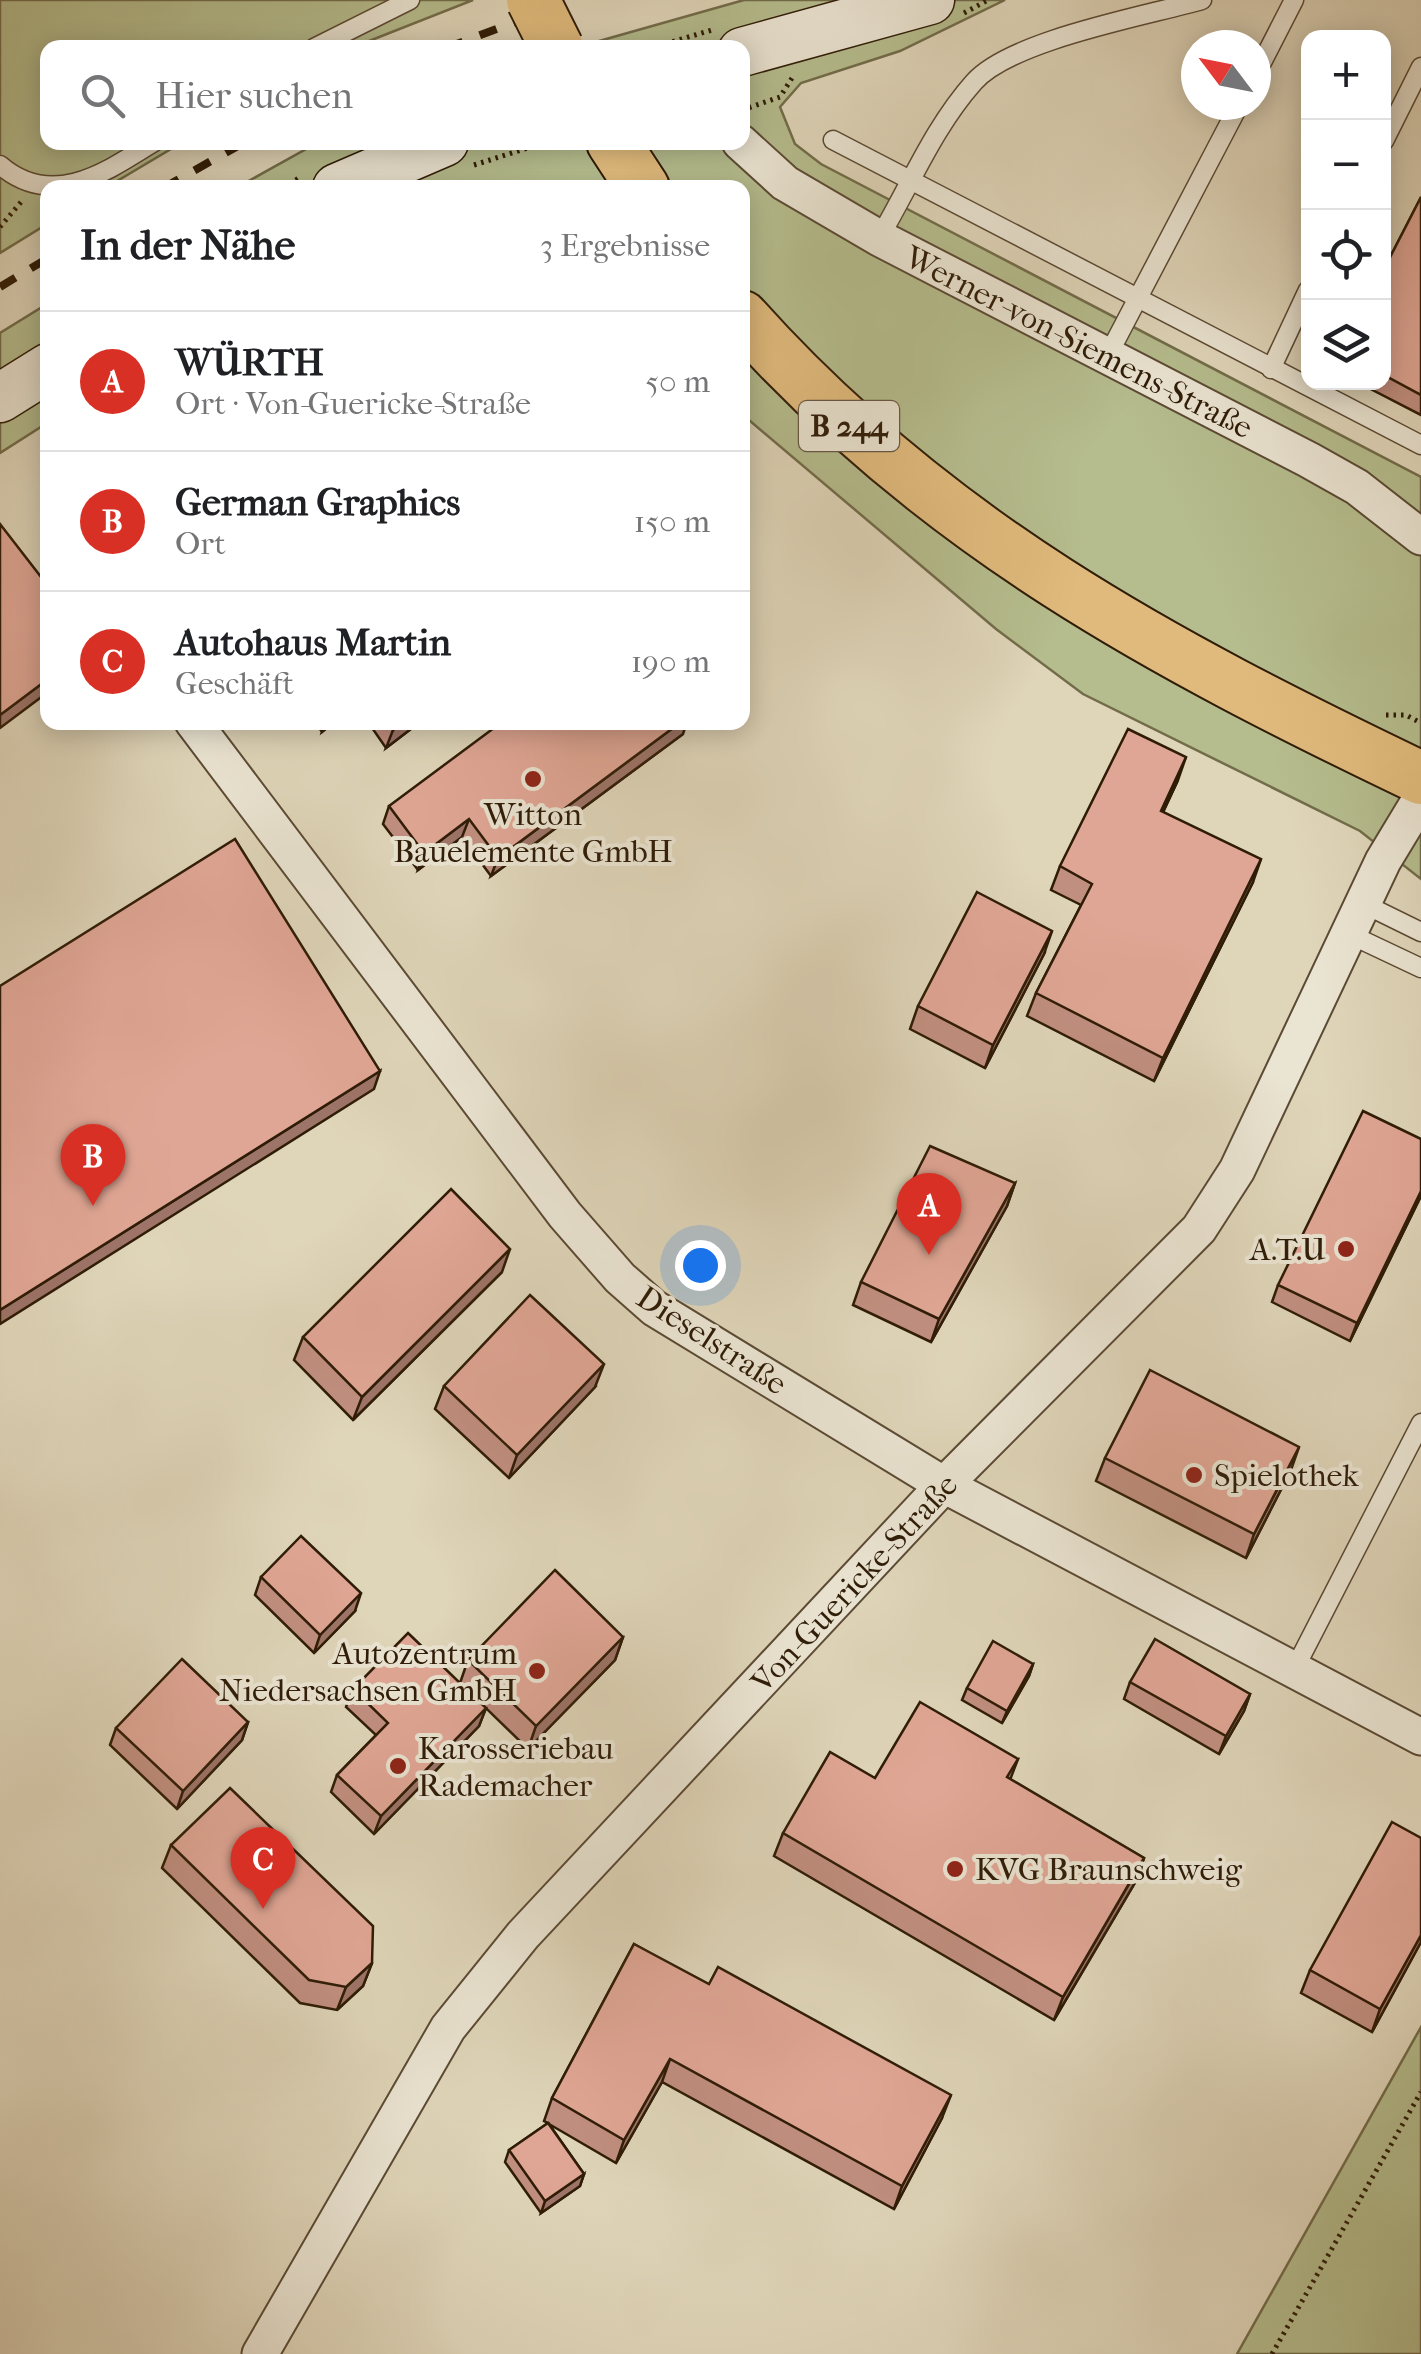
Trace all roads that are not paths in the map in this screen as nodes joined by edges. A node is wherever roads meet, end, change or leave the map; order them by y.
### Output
1 (410, 0) edge
2 (533, 0) edge
3 (930, 0) edge
4 (1202, 0) edge
5 (1294, 0) edge
6 (330, 40) edge
7 (553, 40) edge
8 (1271, 45) edge
9 (750, 50) edge
10 (1421, 67) edge
11 (1231, 120) edge
12 (1391, 128) edge
13 (833, 140) dead end
14 (141, 150) edge
15 (749, 150) edge
16 (454, 155) edge
17 (0, 165) edge
18 (87, 180) edge
19 (365, 180) edge
20 (912, 182) junction
21 (40, 184) edge
22 (879, 238) junction
23 (1303, 300) edge
24 (1136, 301) junction
25 (750, 325) edge
26 (1107, 357) junction
27 (1271, 369) junction
28 (40, 373) edge
29 (0, 398) edge
30 (1421, 445) edge
31 (1421, 537) edge
32 (198, 730) edge
33 (1421, 778) edge
34 (1421, 798) edge
35 (1356, 919) junction
36 (1421, 932) edge
37 (1421, 968) edge
38 (1421, 1423) edge
39 (944, 1485) junction
40 (1292, 1673) junction
41 (1421, 1737) edge
42 (260, 2354) edge

1 - 6 lane
2 - 7 main road, bridge
3 - 9 main road
4 - 20 lane
5 - 8 lane
10 - 12 lane
11 - 24 lane
13 - 20 lane
14 - 18 lane
15 - 22 street, Werner-von-Siemens-Straße
16 - 19 main road
17 - 21 lane
20 - 22 lane
20 - 24 lane
22 - 26 street, Werner-von-Siemens-Straße
23 - 27 lane
24 - 26 lane
24 - 27 lane
25 - 33 main road, B 244
26 - 31 street, Werner-von-Siemens-Straße
27 - 30 lane
28 - 29 main road
32 - 39 street, Dieselstraße
34 - 35 street, Von-Guericke-Straße
35 - 36 lane
35 - 37 lane
35 - 39 street, Von-Guericke-Straße
38 - 40 lane
39 - 40 street, Dieselstraße
39 - 42 street, Von-Guericke-Straße
40 - 41 street, Dieselstraße

